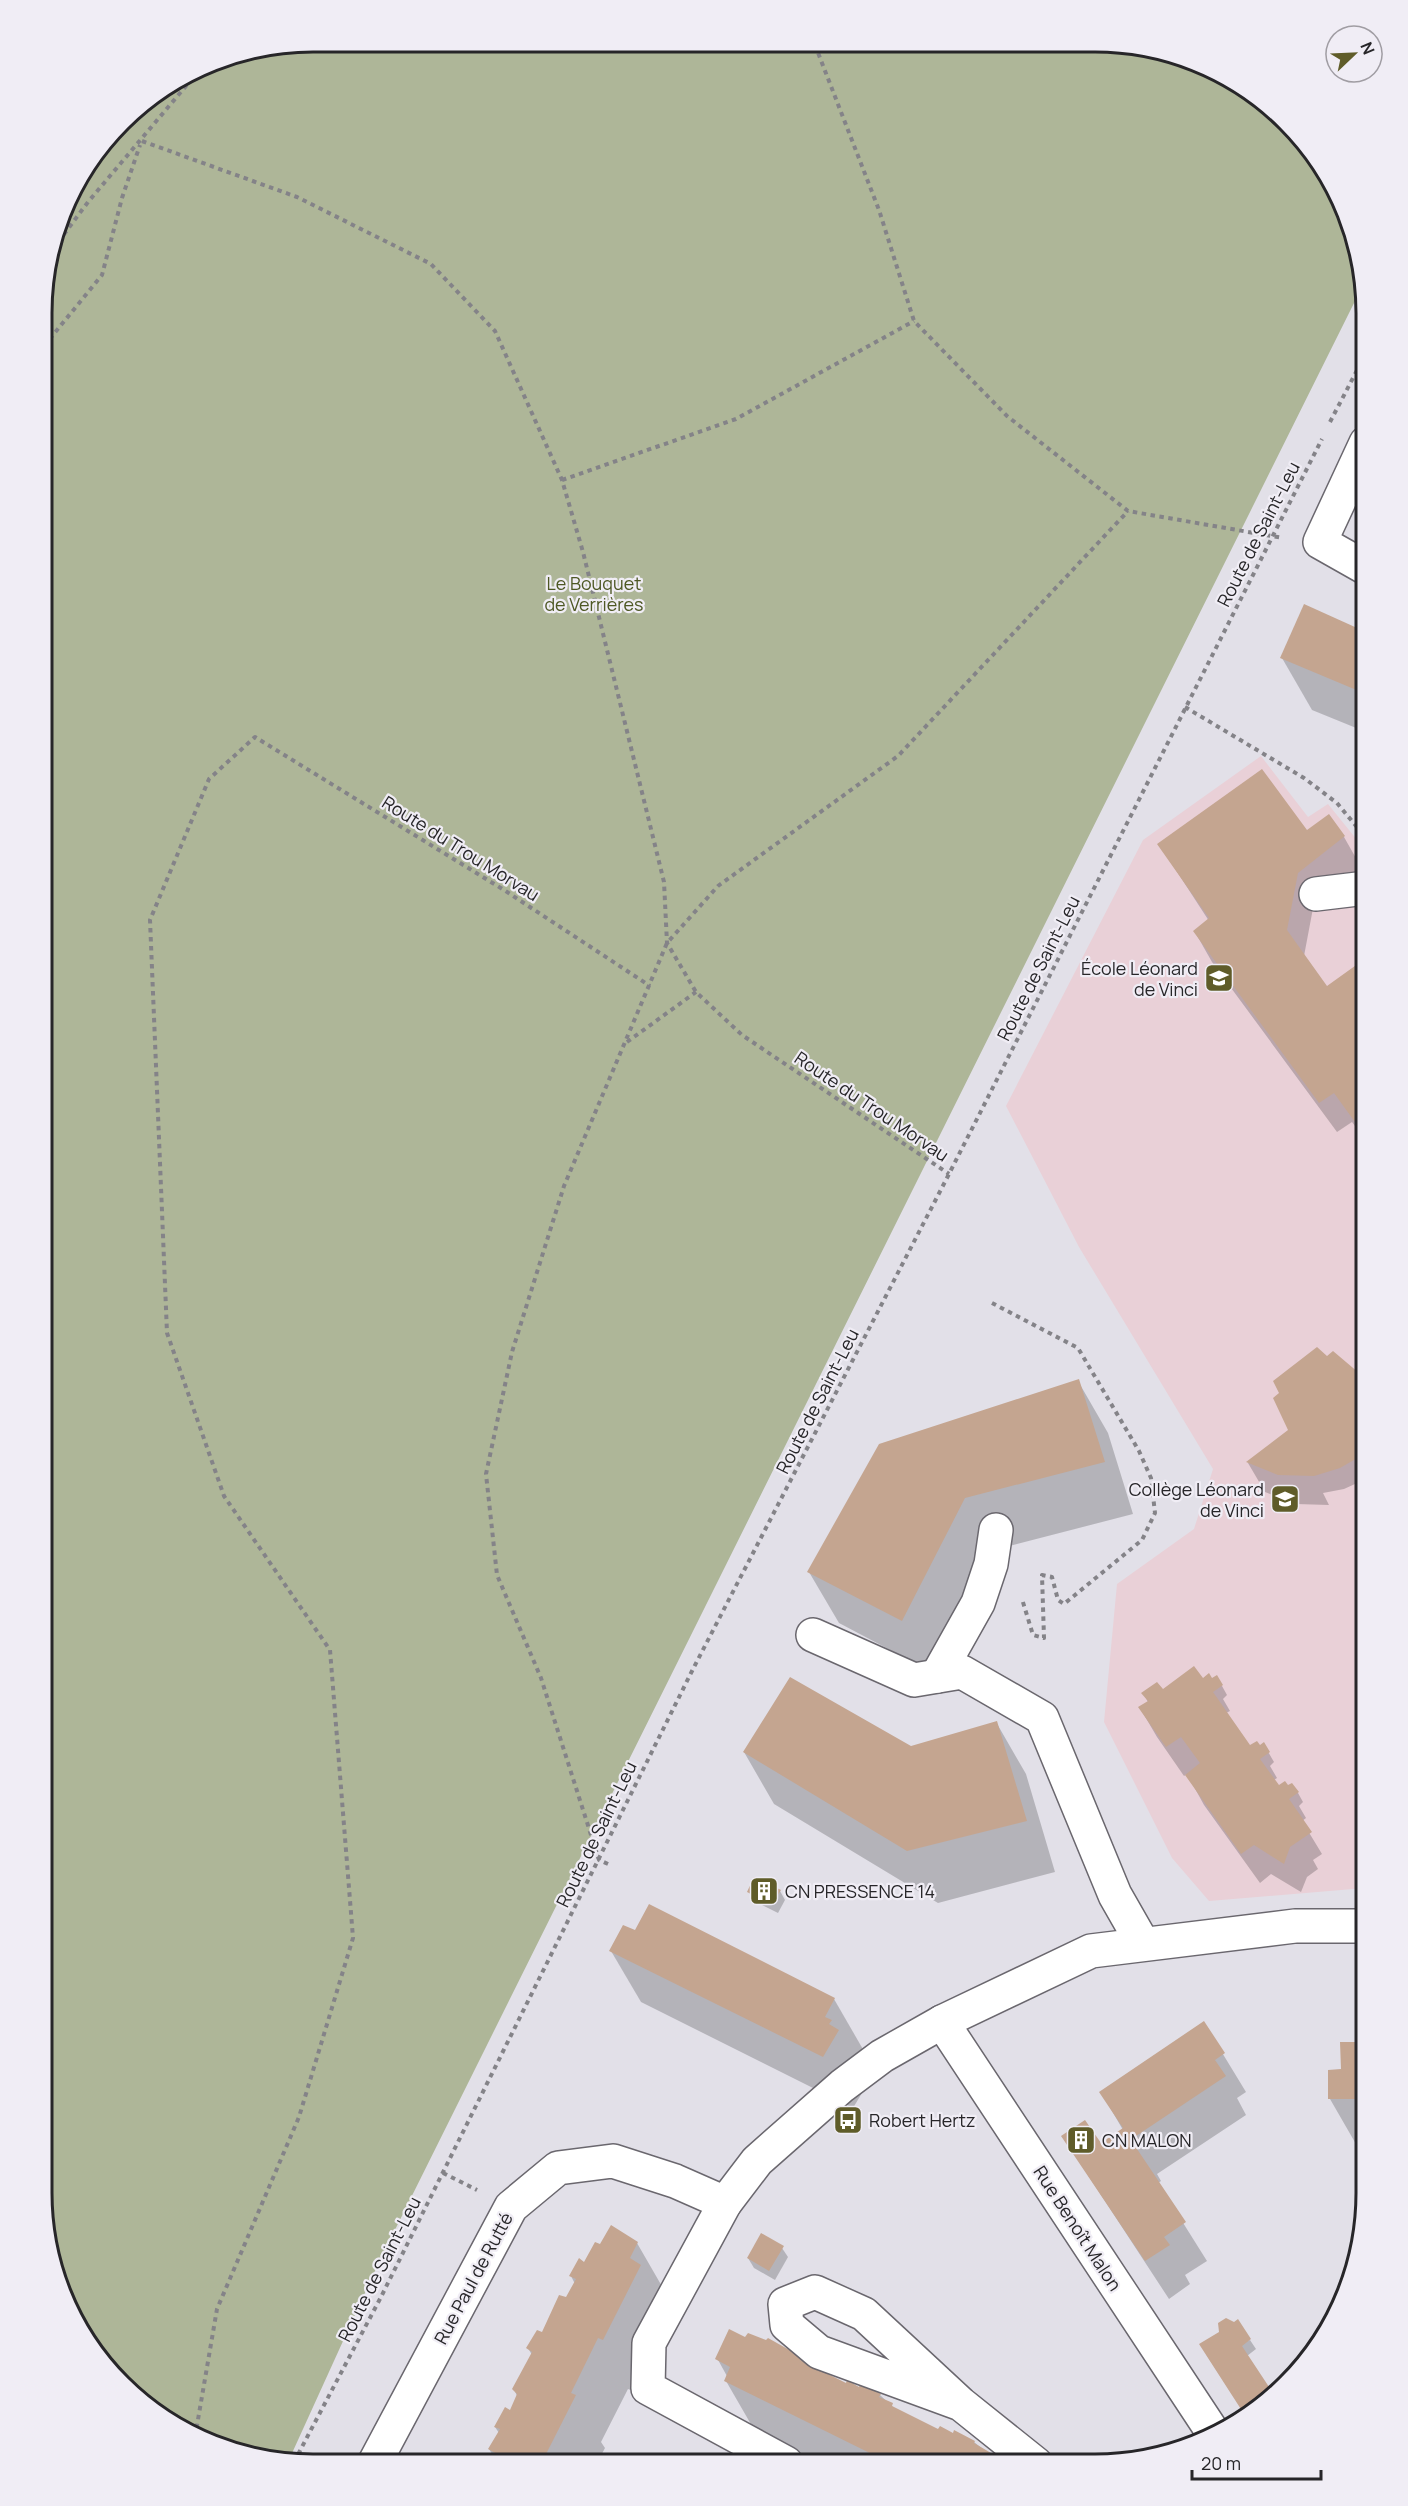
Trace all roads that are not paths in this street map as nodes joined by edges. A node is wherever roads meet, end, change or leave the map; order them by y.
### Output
1 (1356, 465) edge
2 (1356, 562) edge
3 (1356, 889) edge
4 (1316, 894) dead end
5 (996, 1530) dead end
6 (813, 1635) dead end
7 (936, 1676) junction
8 (1356, 1926) edge
9 (1143, 1944) junction
10 (942, 2022) junction
11 (725, 2203) junction
12 (961, 2404) junction
13 (1210, 2427) edge
14 (379, 2454) edge
15 (769, 2454) edge
16 (1024, 2454) edge

1 - 2 street
3 - 4 street
5 - 7 street
6 - 7 street
7 - 9 street
8 - 9 street
9 - 10 street
10 - 11 street
10 - 13 street, Rue Benoît Malon
11 - 14 street, Rue Paul de Rutté
11 - 15 street
12 - 12 street
12 - 16 street

